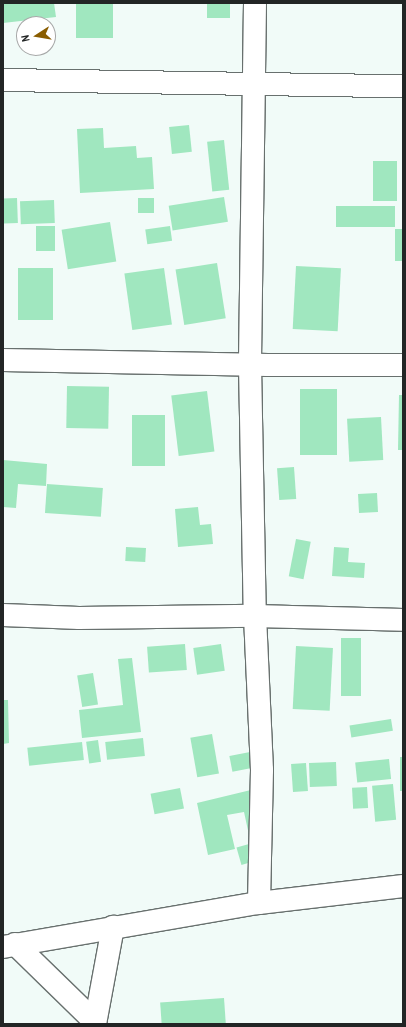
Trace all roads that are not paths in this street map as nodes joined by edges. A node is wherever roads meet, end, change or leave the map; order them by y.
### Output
1 (254, 3) edge
2 (3, 80) edge
3 (252, 84) junction
4 (403, 86) edge
5 (3, 360) edge
6 (250, 365) junction
7 (403, 365) edge
8 (3, 615) edge
9 (255, 616) junction
10 (403, 620) edge
11 (403, 886) edge
12 (259, 903) junction
13 (113, 927) junction
14 (9, 946) edge
15 (95, 1023) edge

1 - 3 street
2 - 3 street
3 - 4 street
3 - 6 street
5 - 6 street
6 - 7 street
6 - 9 street
8 - 9 street
9 - 10 street
9 - 12 street
11 - 12 street
12 - 13 street
13 - 14 street
13 - 15 street
14 - 15 street

